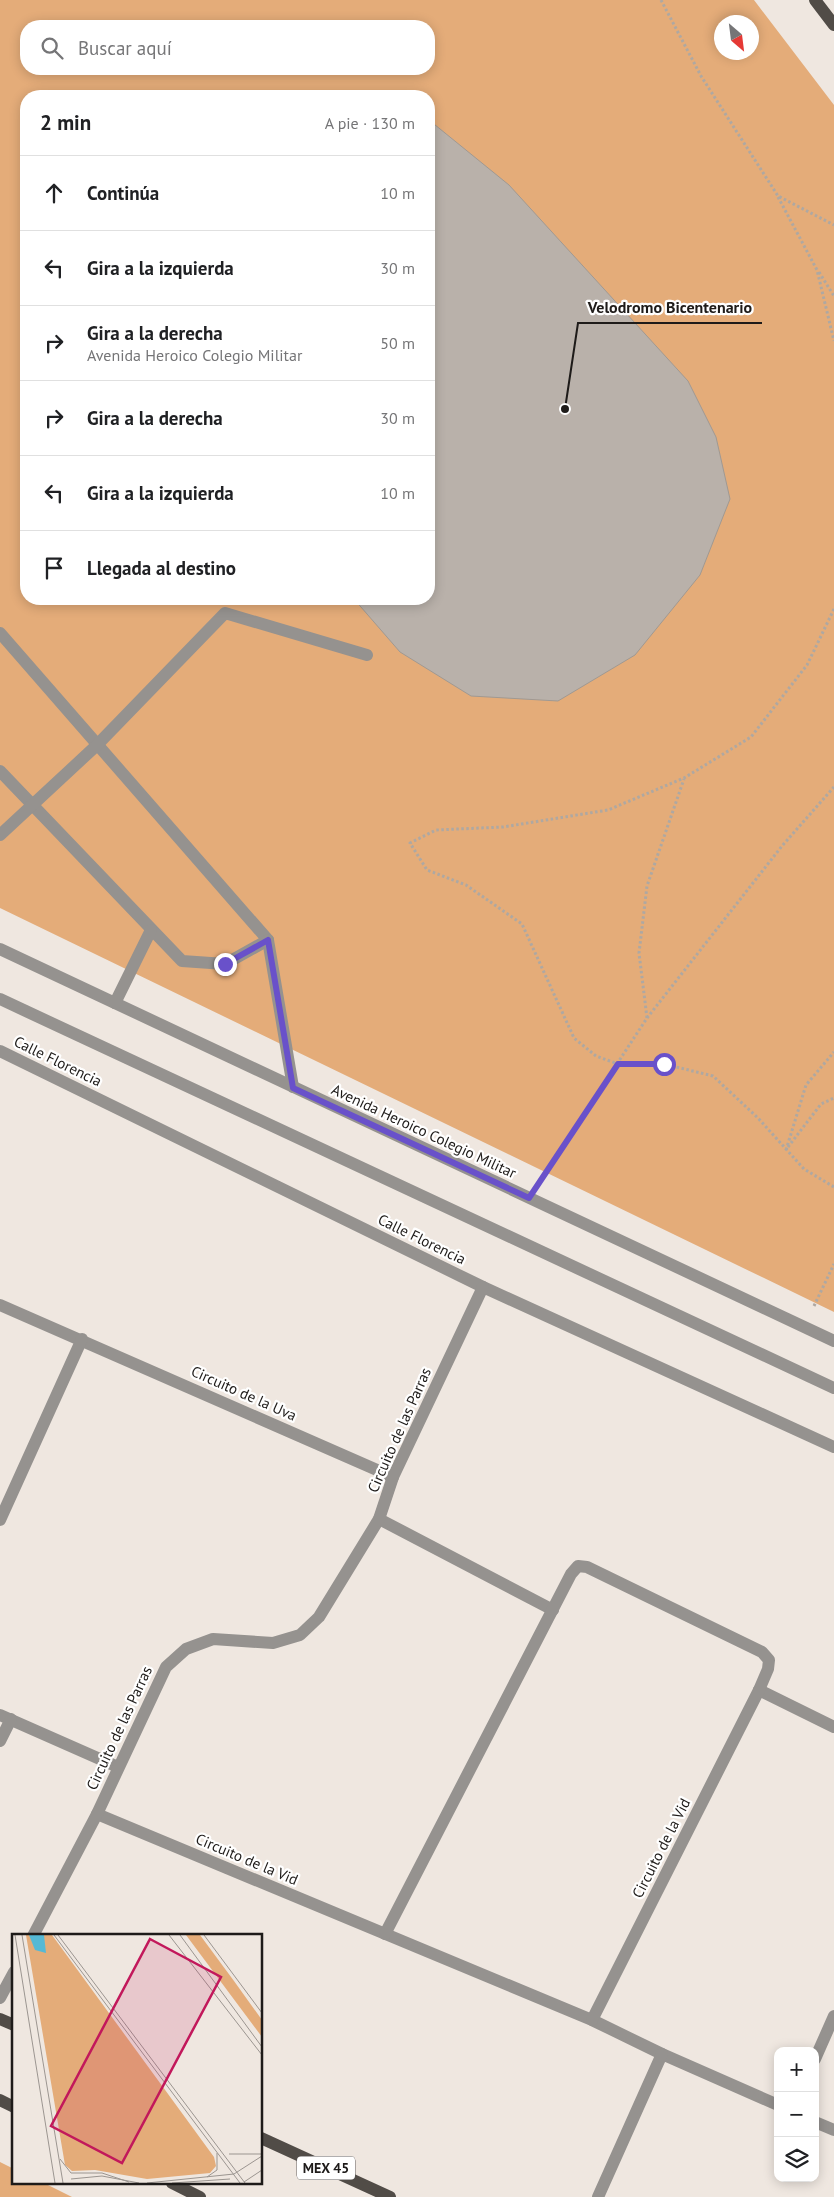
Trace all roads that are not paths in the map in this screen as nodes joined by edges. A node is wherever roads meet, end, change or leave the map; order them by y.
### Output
1 (815, 0) edge
2 (834, 25) edge
3 (0, 633) edge
4 (367, 655) dead end
5 (97, 744) junction
6 (1, 774) edge
7 (31, 804) junction
8 (0, 835) edge
9 (151, 930) junction
10 (268, 940) junction
11 (0, 949) edge
12 (0, 999) edge
13 (115, 1004) junction
14 (0, 1050) edge
15 (293, 1088) junction
16 (483, 1287) junction
17 (0, 1305) edge
18 (82, 1339) junction
19 (834, 1341) edge
20 (834, 1388) edge
21 (834, 1447) edge
22 (393, 1477) junction
23 (379, 1519) junction
24 (0, 1520) edge
25 (553, 1610) junction
26 (758, 1690) junction
27 (6, 1717) edge
28 (834, 1727) edge
29 (0, 1741) edge
30 (118, 1767) junction
31 (97, 1814) junction
32 (34, 1934) edge
33 (385, 1934) junction
34 (12, 1976) edge
35 (0, 1998) edge
36 (834, 2016) edge
37 (0, 2019) edge
38 (592, 2020) junction
39 (12, 2024) edge
40 (819, 2050) edge
41 (662, 2054) junction
42 (0, 2100) edge
43 (774, 2103) edge
44 (12, 2106) edge
45 (819, 2124) edge
46 (834, 2130) edge
47 (262, 2138) edge
48 (174, 2184) edge
49 (200, 2197) edge
50 (390, 2197) edge
51 (598, 2197) edge

1 - 2 main road
3 - 5 street
4 - 5 street
5 - 7 street
5 - 10 street
6 - 7 street
7 - 8 street
7 - 9 street
9 - 10 street
9 - 13 street
10 - 15 street
11 - 13 street, Avenida Heroico Colegio Militar
12 - 20 street
13 - 15 street, Avenida Heroico Colegio Militar
14 - 16 street, Calle Florencia
15 - 19 street, Avenida Heroico Colegio Militar
16 - 21 street, Calle Florencia
16 - 22 street, Circuito de las Parras
17 - 18 street, Circuito de la Uva
18 - 22 street, Circuito de la Uva
18 - 24 street
22 - 23 street, Circuito de las Parras
23 - 25 street
23 - 30 street, Circuito de las Parras
25 - 26 street, Circuito de la Vid
25 - 33 street, Circuito de la Vid
26 - 28 street
26 - 38 street, Circuito de la Vid
27 - 29 street
27 - 30 street
30 - 31 street, Circuito de las Parras
31 - 32 street, Circuito de las Parras
31 - 33 street, Circuito de la Vid
33 - 38 street, Circuito de la Vid
34 - 35 street
36 - 40 street
37 - 39 main road
38 - 41 street, Circuito de la Vid
41 - 43 street, Circuito de la Vid
41 - 51 street
42 - 44 main road
45 - 46 street
47 - 50 main road, MEX 45
48 - 49 main road

